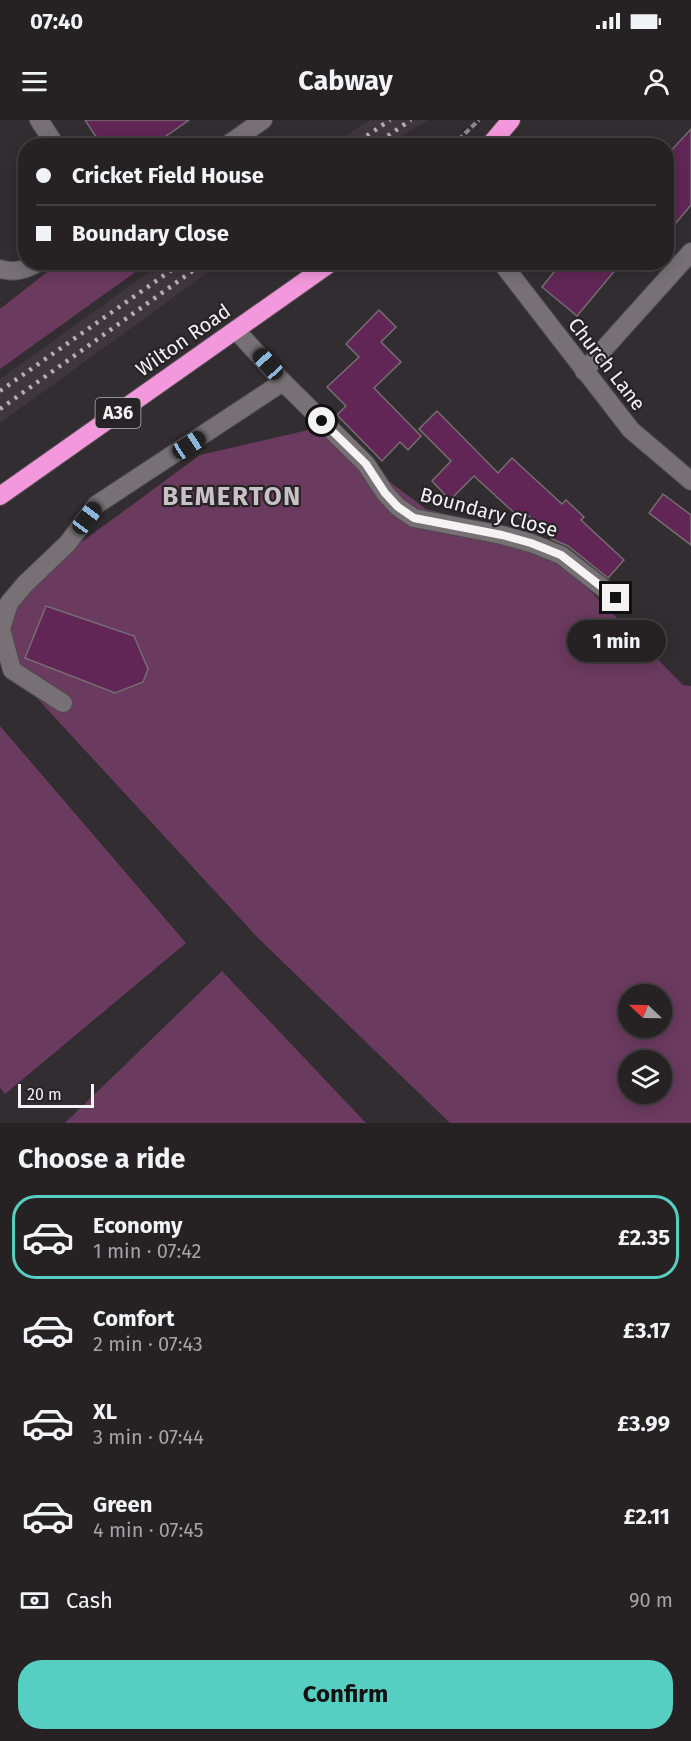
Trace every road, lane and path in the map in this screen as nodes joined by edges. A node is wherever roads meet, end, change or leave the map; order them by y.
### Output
1 (39, 120) edge
2 (263, 120) edge
3 (479, 120) edge
4 (511, 120) edge
5 (51, 138) edge
6 (237, 138) edge
7 (460, 138) edge
8 (496, 138) edge
9 (691, 252) edge
10 (0, 269) edge
11 (18, 270) edge
12 (321, 270) edge
13 (507, 270) edge
14 (236, 330) junction
15 (584, 371) junction
16 (283, 382) junction
17 (691, 481) edge
18 (0, 496) edge
19 (616, 598) dead end
20 (63, 703) dead end

1 - 5 street
2 - 6 street
3 - 7 path
4 - 8 highway
9 - 15 street
10 - 11 street
12 - 14 highway, Wilton Road / A36
13 - 15 street, Church Lane
14 - 16 street, Boundary Close
14 - 18 highway, Wilton Road / A36
15 - 17 street, Church Lane
16 - 19 street, Boundary Close
16 - 20 street

